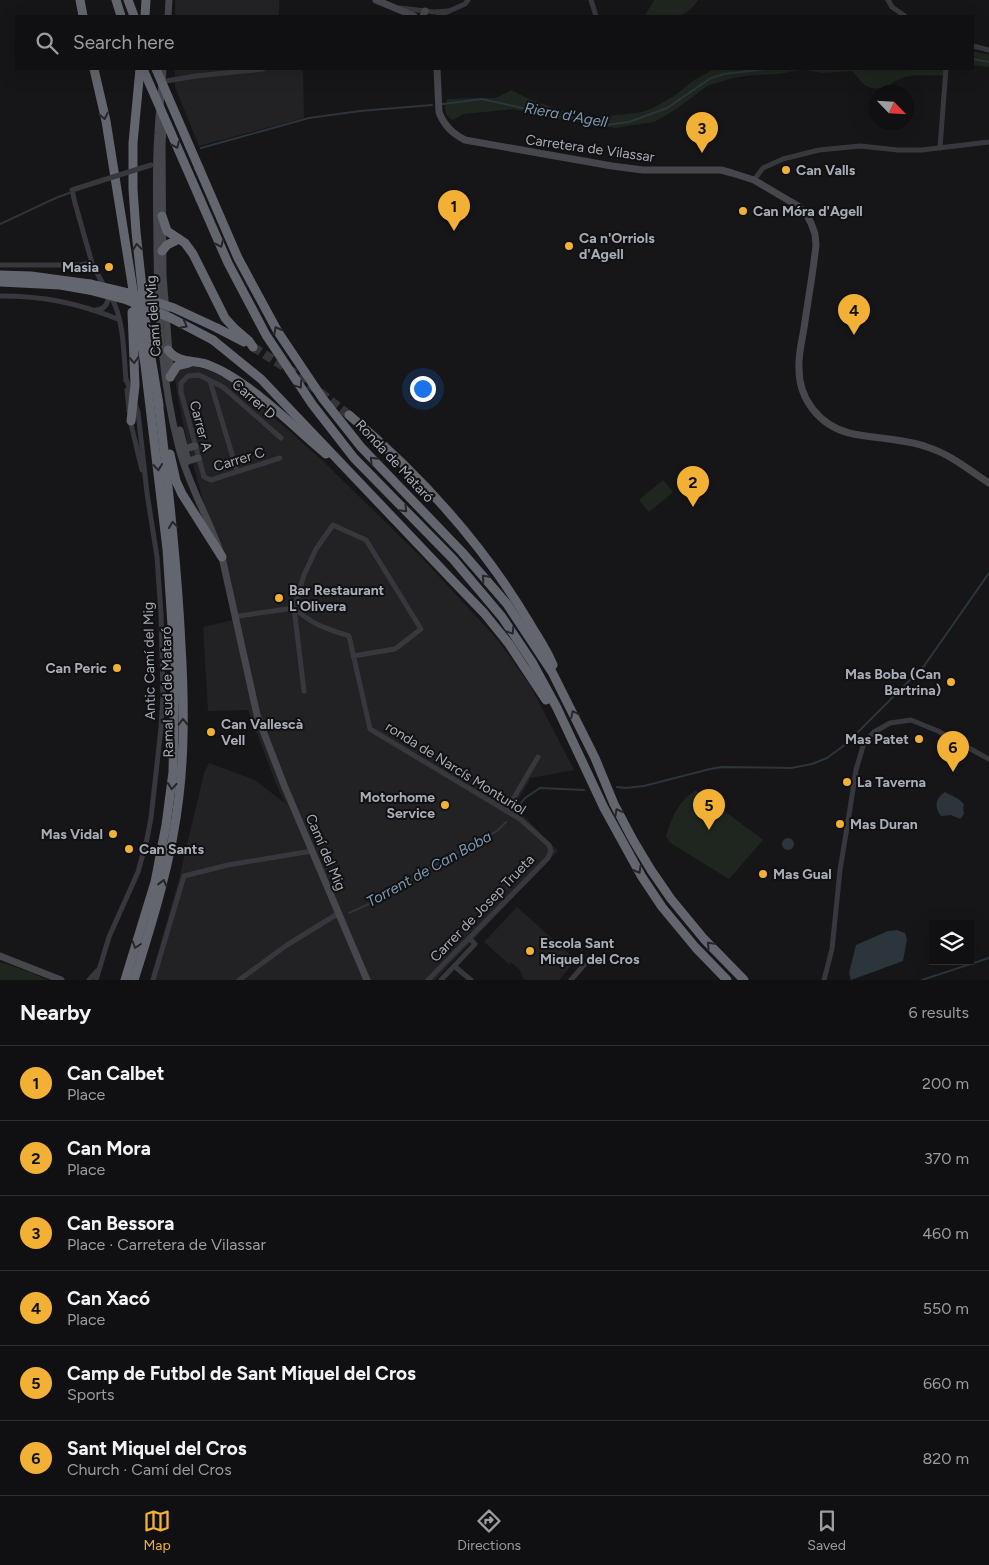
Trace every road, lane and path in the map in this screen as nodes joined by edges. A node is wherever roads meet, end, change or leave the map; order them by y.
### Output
1 (80, 0) edge
2 (116, 0) edge
3 (128, 0) edge
4 (146, 0) edge
5 (165, 0) edge
6 (169, 0) edge
7 (468, 0) edge
8 (591, 0) edge
9 (888, 0) edge
10 (378, 1) edge
11 (396, 10) junction
12 (449, 11) junction
13 (428, 14) edge
14 (83, 15) edge
15 (121, 15) edge
16 (134, 15) edge
17 (145, 15) edge
18 (167, 15) edge
19 (167, 15) edge
20 (403, 15) edge
21 (407, 15) edge
22 (411, 15) edge
23 (440, 15) edge
24 (596, 15) edge
25 (904, 15) edge
26 (974, 46) edge
27 (989, 50) edge
28 (94, 70) edge
29 (141, 70) edge
30 (141, 70) edge
31 (156, 70) edge
32 (165, 70) edge
33 (165, 70) edge
34 (253, 70) edge
35 (437, 70) edge
36 (946, 70) edge
37 (166, 81) junction
38 (989, 142) edge
39 (162, 144) junction
40 (940, 147) junction
41 (154, 164) junction
42 (162, 179) junction
43 (754, 180) junction
44 (162, 216) junction
45 (179, 239) junction
46 (162, 252) junction
47 (92, 263) junction
48 (0, 265) edge
49 (0, 276) edge
50 (131, 276) junction
51 (0, 282) edge
52 (90, 287) junction
53 (108, 294) junction
54 (0, 296) edge
55 (96, 310) junction
56 (118, 319) junction
57 (168, 350) junction
58 (194, 362) junction
59 (170, 376) junction
60 (126, 380) junction
61 (210, 380) junction
62 (220, 385) junction
63 (214, 389) junction
64 (134, 398) junction
65 (158, 400) junction
66 (170, 405) junction
67 (349, 415) tunnel mouth
68 (131, 421) junction
69 (280, 438) dead end
70 (195, 446) junction
71 (184, 449) junction
72 (198, 458) junction
73 (280, 458) dead end
74 (188, 461) junction
75 (237, 471) junction
76 (353, 476) junction
77 (204, 477) joint
78 (989, 483) edge
79 (147, 493) junction
80 (196, 495) junction
81 (222, 557) junction
82 (232, 592) junction
83 (294, 608) junction
84 (239, 616) junction
85 (353, 656) junction
86 (245, 666) junction
87 (552, 672) junction
88 (304, 692) dead end
89 (557, 708) junction
90 (264, 734) junction
91 (538, 757) dead end
92 (989, 759) edge
93 (506, 810) junction
94 (312, 851) junction
95 (551, 851) joint
96 (339, 913) junction
97 (469, 938) junction
98 (0, 956) edge
99 (584, 965) dead end
100 (454, 966) junction
101 (99, 969) junction
102 (61, 980) edge
103 (89, 980) edge
104 (96, 980) edge
105 (125, 980) edge
106 (134, 980) edge
107 (153, 980) edge
108 (239, 980) edge
109 (367, 980) edge
110 (428, 980) edge
111 (441, 980) edge
112 (471, 980) edge
113 (571, 980) edge
114 (727, 980) edge
115 (744, 980) edge
116 (824, 980) edge

1 - 14 highway
2 - 15 highway
3 - 16 highway
4 - 17 highway
5 - 18 street
6 - 19 street
7 - 12 street
8 - 24 street
9 - 25 street
10 - 11 street
11 - 13 street
11 - 20 street
11 - 21 street
11 - 22 street
12 - 13 street
12 - 23 street
26 - 27 street
28 -> 50 highway
29 -> 89 highway, Ronda de Mataró, bridge
65 -> 30 highway
87 -> 31 highway, Ronda de Mataró, bridge
32 - 37 street, Camí del Mig
33 - 41 street, Camí del Mig
34 - 37 street
35 - 43 street, Carretera de Vilassar
36 - 40 street
37 - 39 street, Camí del Mig
38 - 40 street
39 - 41 street, Camí del Mig
39 - 42 street, Camí del Mig
40 - 43 street
41 - 42 street, Camí del Mig
41 - 47 street, Antic Camí del Mig, bridge
41 - 66 street, Camí del Mig
42 - 44 street, Camí del Mig
43 - 78 street, Carretera de Vilassar
44 - 45 highway
44 - 46 street, Camí del Mig
45 - 46 highway
45 - 52 highway, bridge
46 - 57 street, Camí del Mig
47 - 48 street
47 - 53 street, Antic Camí del Mig
49 - 52 highway
50 -> 64 highway
50 -> 105 highway
51 - 52 highway
52 -> 76 highway, bridge
53 - 55 street
53 - 56 street, Antic Camí del Mig
54 - 55 street
55 - 56 street
56 - 60 street, Antic Camí del Mig
57 - 58 highway
57 - 59 street, Camí del Mig
58 - 59 highway
58 - 76 highway
59 - 71 street, Camí del Mig
60 - 64 street, Antic Camí del Mig
60 - 68 street, Antic Camí del Mig
61 - 62 street, Carrer D
61 - 63 street
61 - 70 street, Carrer A
62 - 63 street
62 - 69 street, Carrer D
63 - 75 street
64 - 68 highway
64 - 79 street, Antic Camí del Mig
65 - 81 highway
106 -> 65 highway, Ramal sud de Mataró
66 - 71 street, Camí del Mig
66 - 80 street, Camí del Mig
67 - 87 highway
68 - 79 street, Antic Camí del Mig
70 - 71 street
70 - 72 street, Carrer A
71 - 74 street, Camí del Mig
72 - 74 street
72 - 77 street, Carrer A
73 - 75 street, Carrer C
74 - 80 street, Camí del Mig
74 - 82 street, Camí del Mig
75 - 77 street, Carrer C
76 - 89 highway
79 - 101 street, Antic Camí del Mig
80 - 81 street, Camí del Mig
81 - 82 street, Camí del Mig
82 - 84 street, Camí del Mig
82 - 86 street, Camí del Mig
83 - 84 street
83 - 85 street, ronda de Narcís Monturiol
83 - 85 street
83 - 88 street
84 - 86 street, Camí del Mig
84 - 90 street, Camí del Mig
85 - 93 street, ronda de Narcís Monturiol
86 - 90 street, Camí del Mig
115 -> 87 highway, Ronda de Mataró
89 -> 114 highway, Ronda de Mataró
90 - 94 street, Camí del Mig
91 - 93 street
92 - 116 street
93 - 95 street, ronda de Narcís Monturiol
94 - 96 street, Camí del Mig
94 - 107 street
95 - 97 street, Carrer de Josep Trueta
96 - 108 street
96 - 109 street, Camí del Mig
97 - 100 street
97 - 110 street, Carrer de Josep Trueta
98 - 102 street
99 - 113 street
100 - 111 street
100 - 112 street
101 - 103 street, Antic Camí del Mig
101 - 104 street, Antic Camí del Mig

